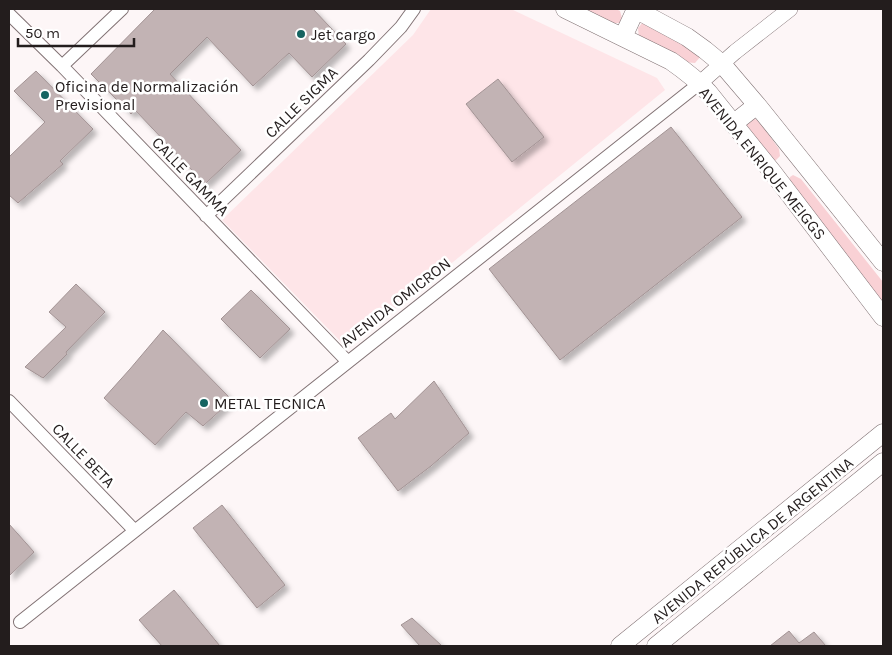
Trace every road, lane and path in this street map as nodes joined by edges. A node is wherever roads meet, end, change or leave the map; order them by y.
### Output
1 (122, 9) edge
2 (414, 9) edge
3 (565, 9) edge
4 (635, 9) edge
5 (790, 9) edge
6 (9, 14) edge
7 (623, 37) junction
8 (722, 64) junction
9 (62, 66) junction
10 (700, 84) junction
11 (757, 105) junction
12 (734, 124) junction
13 (206, 216) junction
14 (883, 262) edge
15 (883, 317) edge
16 (348, 362) junction
17 (9, 401) edge
18 (883, 433) edge
19 (883, 462) edge
20 (135, 531) junction
21 (703, 580) junction
22 (717, 597) junction
23 (20, 622) dead end
24 (620, 646) edge
25 (656, 646) edge

1 - 9 street
2 - 13 street, CALLE SIGMA
3 - 7 main road, AVENIDA ENRIQUE MEIGGS
4 - 7 main road
4 - 8 main road, AVENIDA ENRIQUE MEIGGS
5 - 8 street, AVENIDA OMICRON
6 - 9 street, CALLE GAMMA
7 - 10 main road, AVENIDA ENRIQUE MEIGGS
8 - 10 street, AVENIDA OMICRON
8 - 11 main road, AVENIDA ENRIQUE MEIGGS
9 - 13 street, CALLE GAMMA
10 - 12 main road, AVENIDA ENRIQUE MEIGGS
10 - 16 street, AVENIDA OMICRON
11 - 12 main road
11 - 14 main road, AVENIDA ENRIQUE MEIGGS
12 - 15 main road, AVENIDA ENRIQUE MEIGGS
13 - 16 street, CALLE GAMMA
16 - 20 street, AVENIDA OMICRON
17 - 20 street, CALLE BETA
18 - 21 main road, AVENIDA REPÚBLICA DE ARGENTINA
19 - 22 main road, AVENIDA REPÚBLICA DE ARGENTINA
20 - 23 street, AVENIDA OMICRON
21 - 22 main road
21 - 24 main road, AVENIDA REPÚBLICA DE ARGENTINA
22 - 25 main road, AVENIDA REPÚBLICA DE ARGENTINA

